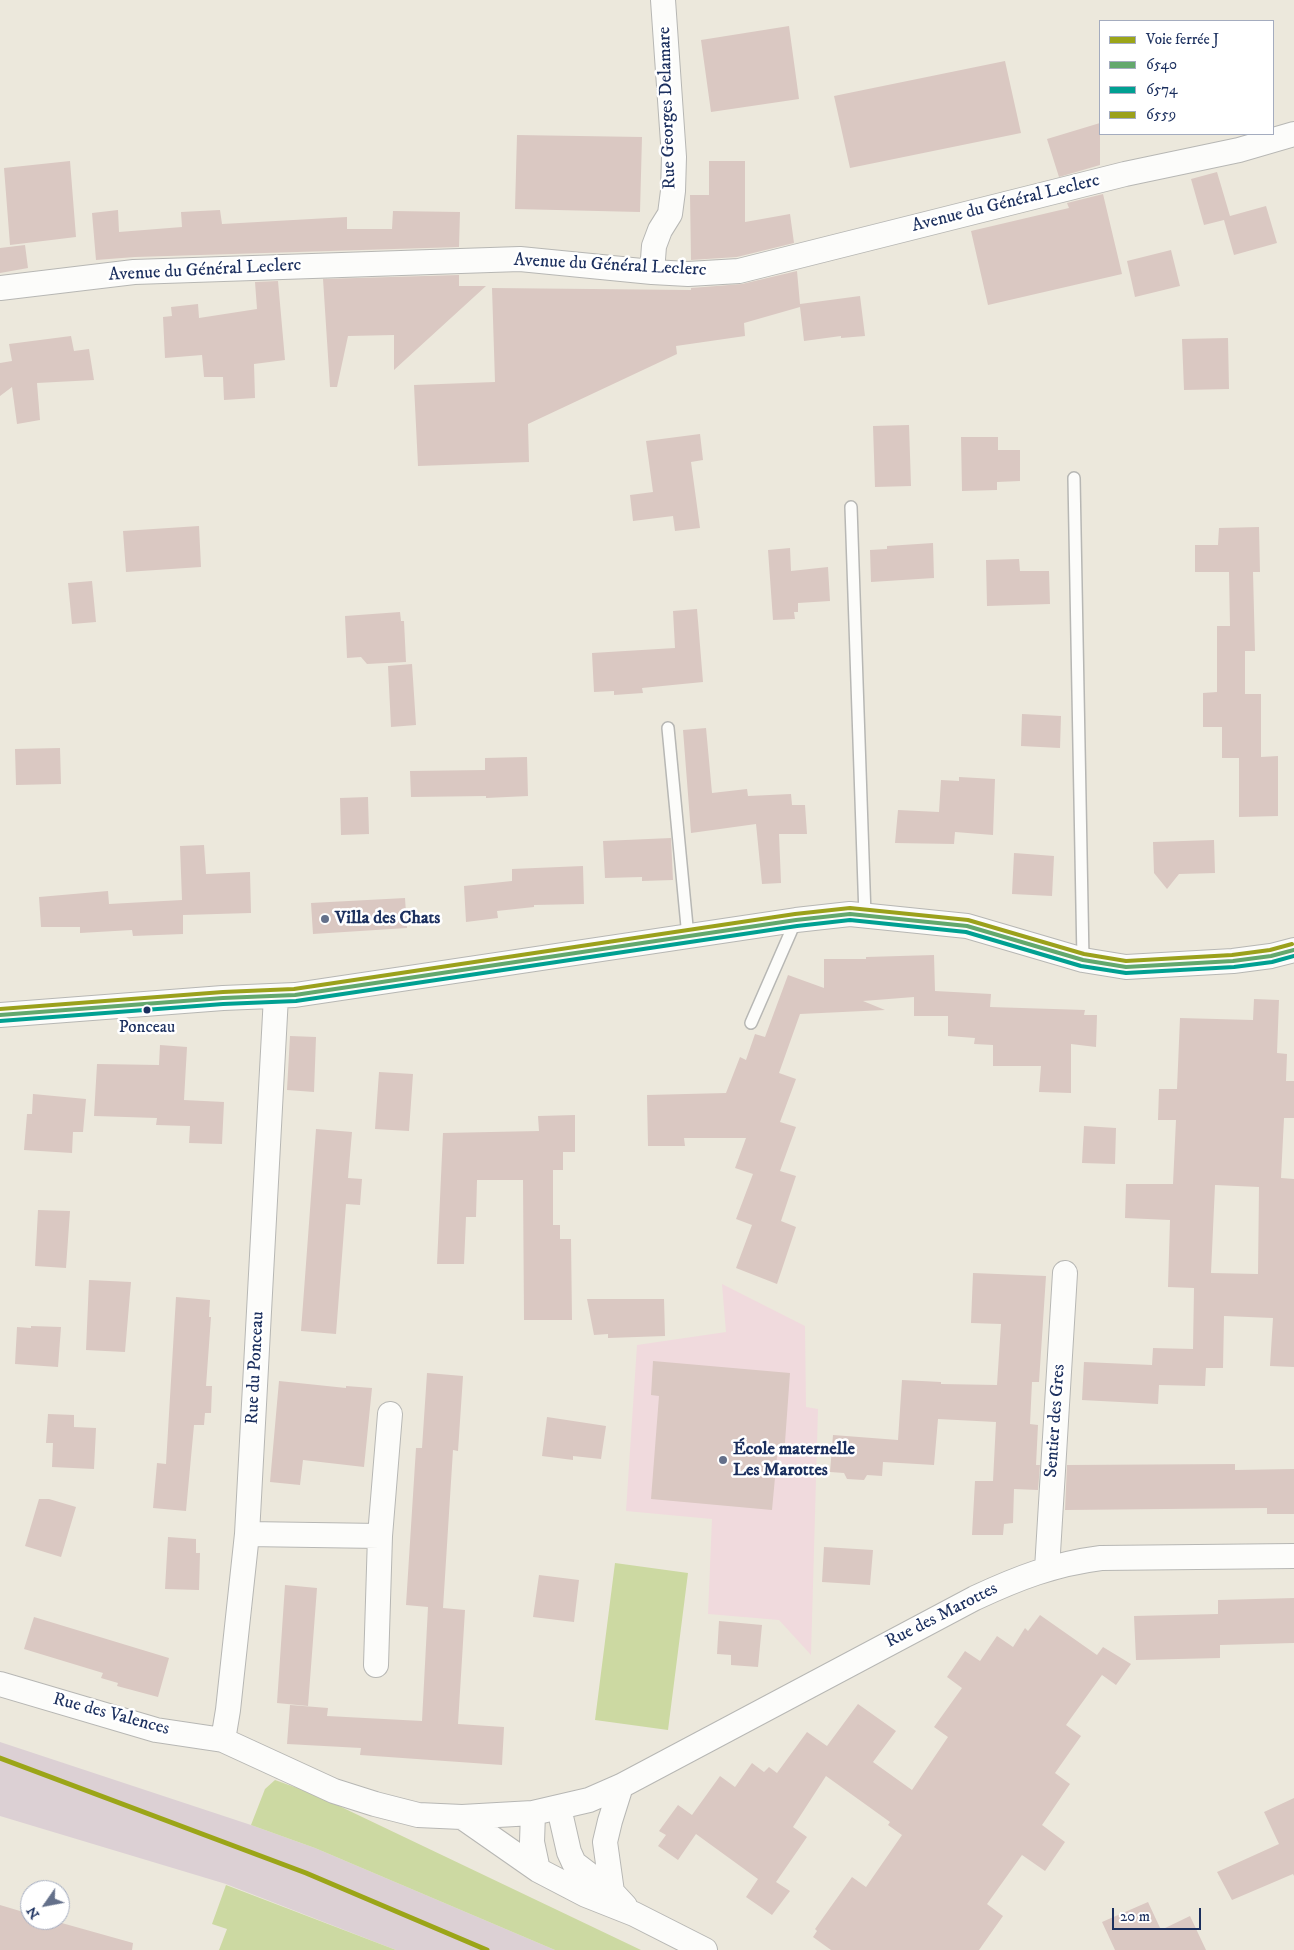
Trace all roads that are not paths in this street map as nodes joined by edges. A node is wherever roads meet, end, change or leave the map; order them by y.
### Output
1 (663, 0) edge
2 (1294, 134) edge
3 (652, 272) junction
4 (0, 288) edge
5 (1074, 478) dead end
6 (851, 507) dead end
7 (668, 728) dead end
8 (865, 916) junction
9 (796, 920) junction
10 (688, 937) junction
11 (1294, 950) edge
12 (1083, 960) junction
13 (276, 996) junction
14 (0, 1015) edge
15 (751, 1022) dead end
16 (1065, 1273) dead end
17 (390, 1414) dead end
18 (246, 1534) junction
19 (380, 1536) junction
20 (1294, 1556) edge
21 (1047, 1569) junction
22 (376, 1665) dead end
23 (0, 1684) edge
24 (222, 1740) junction
25 (621, 1786) junction
26 (559, 1808) junction
27 (532, 1813) junction
28 (462, 1817) junction
29 (538, 1870) junction
30 (612, 1892) junction
31 (634, 1914) junction
32 (705, 1950) edge

1 - 3 street, Rue Georges Delamare
2 - 3 street, Avenue du Général Leclerc
3 - 4 street, Avenue du Général Leclerc
5 - 12 lane
6 - 8 lane
7 - 10 lane
8 - 9 street
8 - 12 street
9 - 10 street
9 - 15 lane
10 - 13 street
11 - 12 street
13 - 14 street
13 - 18 street, Rue du Ponceau
16 - 21 street, Sentier des Gres
17 - 19 street
18 - 19 street
18 - 24 street, Rue du Ponceau
19 - 22 street
20 - 21 street, Rue des Marottes
21 - 25 street, Rue des Marottes
23 - 24 street, Rue des Valences
24 - 28 street, Rue des Valences
25 - 26 street, Rue des Marottes
25 - 30 street
26 - 27 street, Rue des Marottes
26 - 30 street
27 - 28 street, Rue des Marottes
27 - 29 street
28 - 29 street
29 - 31 street
30 - 31 street
31 - 32 street

